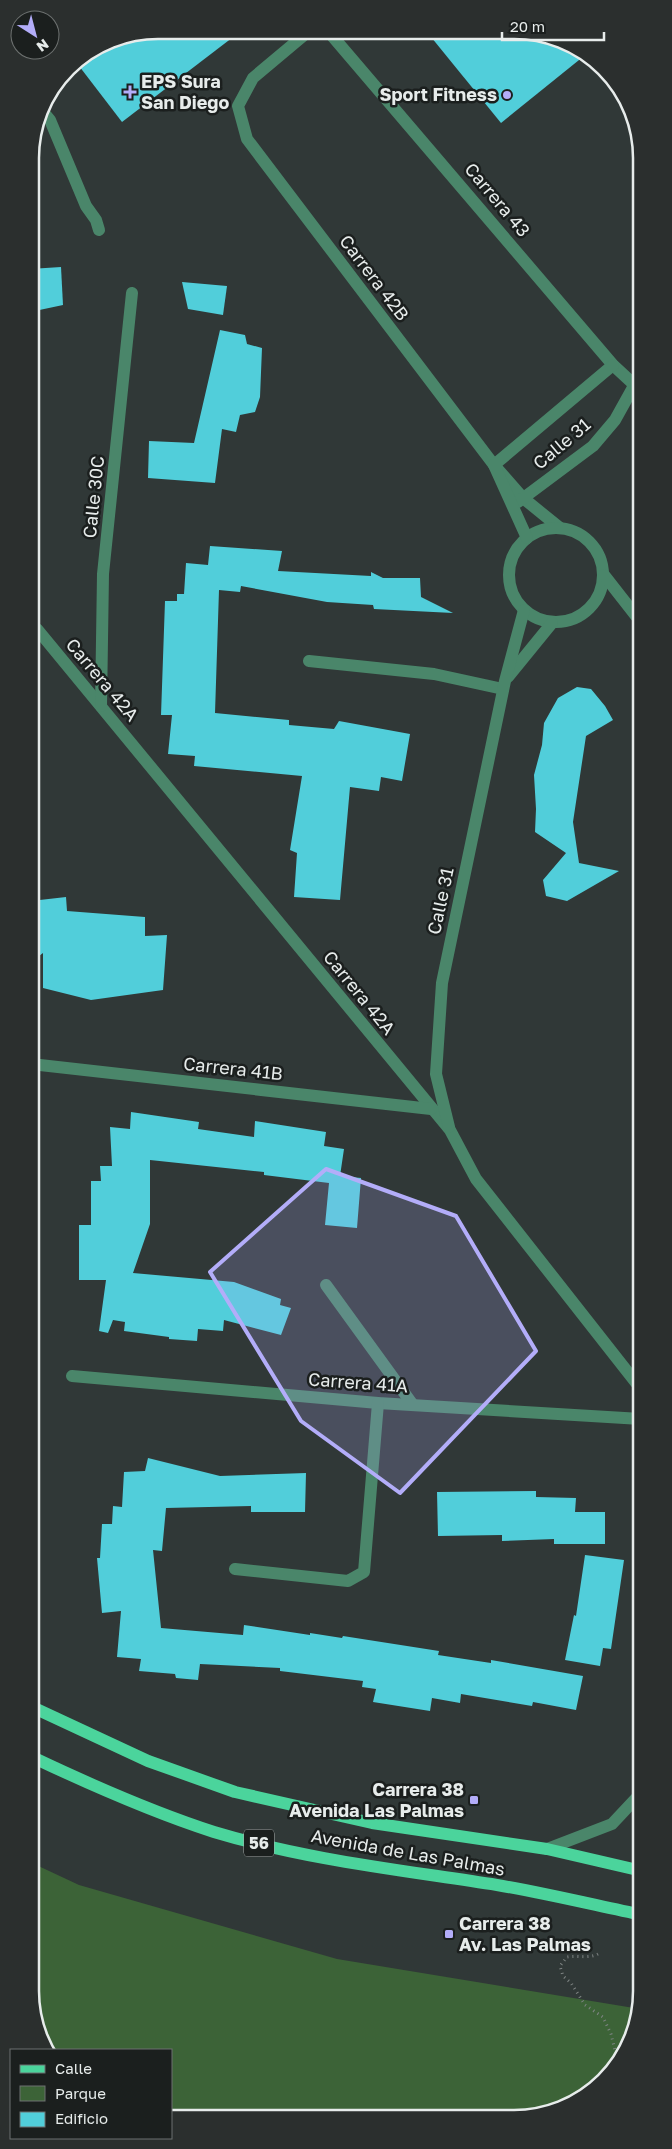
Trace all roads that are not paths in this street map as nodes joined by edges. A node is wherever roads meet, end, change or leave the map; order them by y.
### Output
1 (300, 39) edge
2 (335, 39) edge
3 (47, 116) edge
4 (99, 230) dead end
5 (132, 293) dead end
6 (613, 365) junction
7 (633, 379) edge
8 (633, 391) edge
9 (494, 466) junction
10 (523, 498) junction
11 (512, 506) junction
12 (560, 528) junction
13 (527, 538) junction
14 (604, 575) junction
15 (524, 610) junction
16 (633, 612) edge
17 (552, 623) junction
18 (39, 631) edge
19 (309, 661) dead end
20 (504, 685) junction
21 (101, 706) junction
22 (39, 1065) edge
23 (431, 1109) junction
24 (450, 1130) junction
25 (326, 1285) dead end
26 (72, 1376) dead end
27 (633, 1379) edge
28 (378, 1403) junction
29 (413, 1404) junction
30 (633, 1418) edge
31 (235, 1569) dead end
32 (39, 1710) edge
33 (39, 1761) edge
34 (633, 1802) edge
35 (547, 1849) junction
36 (633, 1869) edge
37 (633, 1913) edge

1 - 9 street, Carrera 42B
2 - 6 street, Carrera 43
3 - 4 street
5 - 21 street, Calle 30C
6 - 7 street, Carrera 43
6 - 9 street, Calle 31
8 - 10 street, Calle 31
9 - 10 street, Carrera 42B
9 - 11 street, Carrera 42B
10 - 11 street, Calle 31
10 - 12 street, Carrera 42B
11 - 13 street, Carrera 42B
12 - 13 street
12 - 14 street
13 - 15 street
14 - 16 street
14 - 17 street
15 - 17 street
15 - 20 street, Calle 31
17 - 20 street, Calle 31
18 - 21 street, Carrera 42A
19 - 20 street
20 - 24 street, Calle 31
21 - 23 street, Carrera 42A
22 - 23 street, Carrera 41B
23 - 24 street, Carrera 42A
24 - 27 street, Carrera 42A
25 - 29 street
26 - 28 street, Carrera 41A
28 - 29 street, Carrera 41A
28 - 31 street
29 - 30 street, Carrera 41A
32 - 35 main road, Avenida de Las Palmas
33 - 37 main road, Avenida de Las Palmas / 56
34 - 35 street
35 - 36 main road, Avenida de Las Palmas

